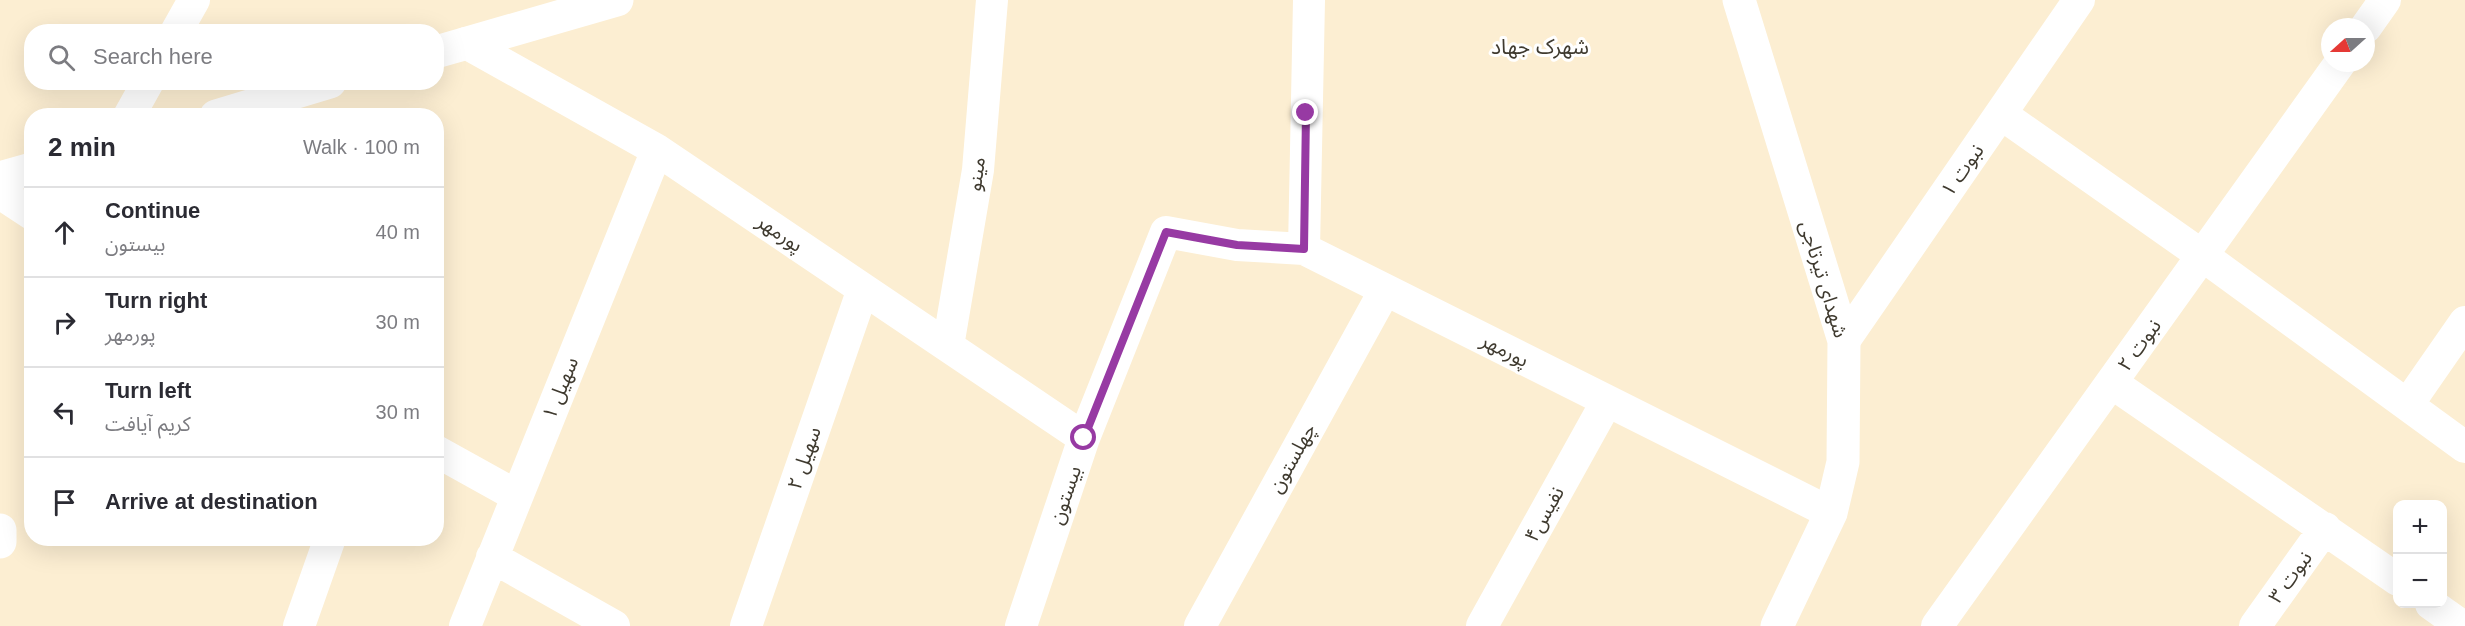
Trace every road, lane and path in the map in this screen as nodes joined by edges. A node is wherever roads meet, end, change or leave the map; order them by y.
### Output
1 (194, 0) edge
2 (616, 0) edge
3 (992, 0) edge
4 (1309, 0) edge
5 (1739, 0) edge
6 (2079, 0) edge
7 (2385, 0) edge
8 (566, 6) edge
9 (2372, 18) edge
10 (180, 24) edge
11 (451, 47) edge
12 (2334, 72) edge
13 (144, 90) edge
14 (303, 90) edge
15 (133, 108) edge
16 (243, 108) edge
17 (2001, 114) junction
18 (657, 150) junction
19 (24, 171) edge
20 (0, 178) edge
21 (0, 193) edge
22 (24, 209) edge
23 (1166, 232) joint
24 (1304, 249) junction
25 (2203, 256) junction
26 (863, 289) junction
27 (1385, 290) junction
28 (2465, 322) edge
29 (1844, 340) junction
30 (948, 346) junction
31 (2112, 383) junction
32 (1607, 401) junction
33 (2408, 404) junction
34 (1084, 438) junction
35 (2465, 447) edge
36 (444, 455) edge
37 (517, 496) junction
38 (1831, 513) junction
39 (2325, 528) junction
40 (0, 530) edge
41 (0, 535) edge
42 (0, 542) edge
43 (327, 546) edge
44 (492, 557) junction
45 (2393, 577) edge
46 (2438, 608) edge
47 (298, 626) edge
48 (465, 626) edge
49 (614, 626) edge
50 (746, 626) edge
51 (1021, 626) edge
52 (1200, 626) edge
53 (1482, 626) edge
54 (1777, 626) edge
55 (1937, 626) edge
56 (2255, 626) edge
57 (2462, 626) edge

1 - 10 street
2 - 8 street
3 - 30 street, مینو
4 - 24 street
5 - 29 street, شهدای تیرتاجی
6 - 17 street, نبوت ۱
7 - 9 street
8 - 11 street
11 - 18 street, پورمهر
12 - 25 street, نبوت ۲
13 - 15 street
14 - 16 street
17 - 25 street
17 - 29 street, نبوت ۱
18 - 26 street, پورمهر
18 - 37 street, سهیل ۱
19 - 20 street
21 - 22 street
23 - 24 street, پورمهر
23 - 34 street, بیستون
24 - 27 street, پورمهر
25 - 31 street, نبوت ۲
25 - 33 street
26 - 30 street, پورمهر
26 - 50 street, سهیل ۲
27 - 32 street, پورمهر
27 - 52 street, چهلستون
28 - 33 street
29 - 38 street, شهدای تیرتاجی
30 - 34 street, پورمهر
31 - 39 street
31 - 55 street, نبوت ۲
32 - 38 street, پورمهر
32 - 53 street, نفیس۴
33 - 35 street
34 - 51 street, بیستون
36 - 37 street
37 - 44 street, سهیل ۱
38 - 54 street, شهدای تیرتاجی
39 - 45 street
39 - 56 street, نبوت ۳
40 - 41 street
41 - 42 street
43 - 47 street
44 - 48 street, سهیل ۱
44 - 49 street
46 - 57 street

